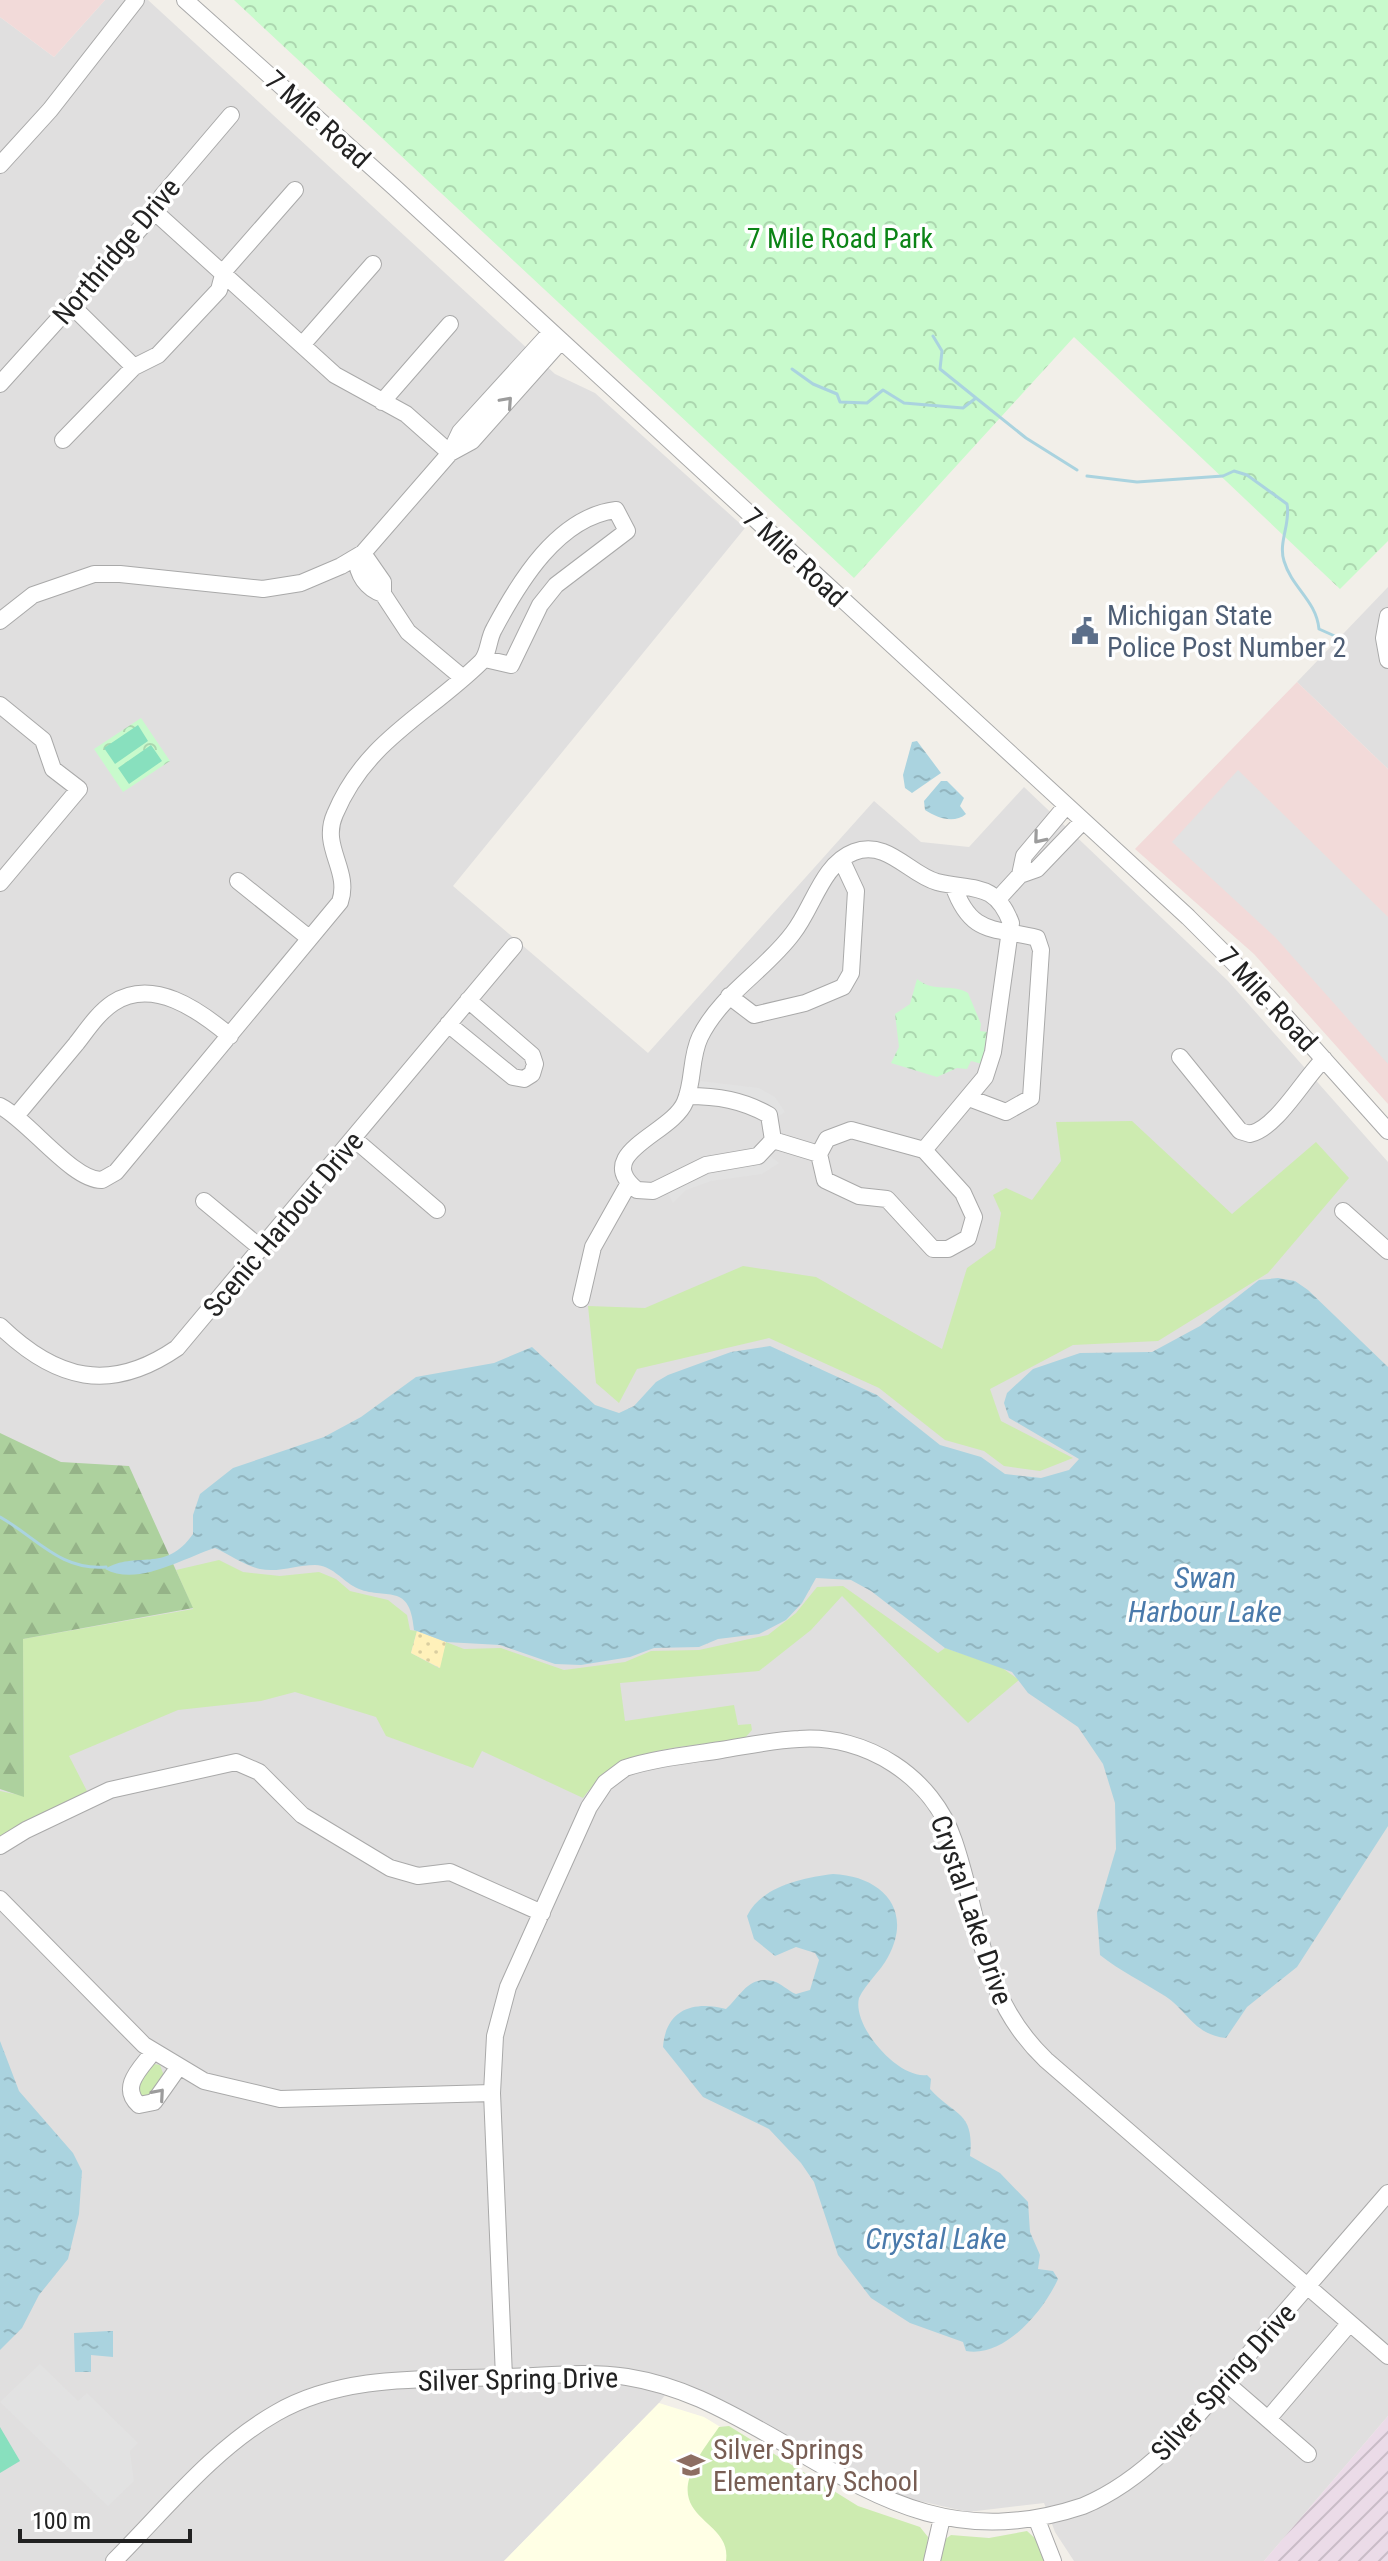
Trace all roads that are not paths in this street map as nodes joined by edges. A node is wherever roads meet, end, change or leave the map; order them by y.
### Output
1 (136, 0) edge
2 (185, 0) edge
3 (231, 115) dead end
4 (0, 165) edge
5 (295, 190) dead end
6 (155, 212) junction
7 (373, 264) dead end
8 (224, 271) junction
9 (71, 305) junction
10 (450, 324) dead end
11 (556, 337) junction
12 (302, 345) junction
13 (134, 367) junction
14 (0, 384) edge
15 (382, 402) junction
16 (63, 440) dead end
17 (450, 453) junction
18 (357, 557) junction
19 (1388, 616) edge
20 (0, 621) edge
21 (485, 659) junction
22 (1388, 660) edge
23 (463, 678) junction
24 (0, 705) edge
25 (1066, 806) junction
26 (1083, 821) junction
27 (842, 861) junction
28 (1020, 875) junction
29 (238, 881) dead end
30 (0, 883) edge
31 (953, 885) junction
32 (998, 899) junction
33 (1011, 935) junction
34 (309, 938) junction
35 (514, 946) dead end
36 (729, 996) junction
37 (468, 1000) junction
38 (448, 1024) junction
39 (230, 1036) junction
40 (1180, 1057) dead end
41 (1324, 1059) junction
42 (687, 1096) junction
43 (969, 1098) junction
44 (0, 1106) edge
45 (16, 1116) junction
46 (1388, 1131) edge
47 (353, 1138) junction
48 (773, 1140) junction
49 (924, 1150) junction
50 (819, 1154) junction
51 (629, 1183) junction
52 (204, 1201) dead end
53 (437, 1210) dead end
54 (1343, 1211) dead end
55 (262, 1249) junction
56 (1388, 1251) edge
57 (581, 1299) dead end
58 (0, 1326) edge
59 (0, 1846) edge
60 (0, 1899) edge
61 (542, 1913) junction
62 (153, 2052) junction
63 (178, 2068) junction
64 (492, 2093) junction
65 (1388, 2193) edge
66 (1308, 2285) junction
67 (1350, 2323) junction
68 (1388, 2356) edge
69 (504, 2377) junction
70 (1225, 2382) junction
71 (1268, 2419) junction
72 (1308, 2454) dead end
73 (1037, 2520) junction
74 (941, 2522) junction
75 (114, 2561) edge
76 (932, 2561) edge
77 (1053, 2561) edge

1 - 4 street
2 - 11 street, 7 Mile Road
3 - 6 street, Northridge Drive
5 - 8 street
6 - 8 street
6 - 9 street, Northridge Drive
7 - 12 street
8 - 12 street
8 - 13 street
9 - 13 street
9 - 14 street, Northridge Drive
10 - 15 street
11 - 17 street
11 - 25 street, 7 Mile Road
12 - 15 street
13 - 16 street
15 - 17 street
17 - 18 street
18 - 20 street
18 - 23 street
19 - 22 street
21 - 21 street
21 - 23 street
23 - 34 street
24 - 30 street
25 - 26 street, 7 Mile Road
25 -> 28 street
26 - 28 street
26 - 41 street, 7 Mile Road
27 - 31 street
27 - 36 street
27 - 36 street
28 - 32 street
29 - 34 street
31 - 32 street
31 - 33 street
32 - 33 street
33 - 43 street
33 - 43 street
34 - 39 street
35 - 37 street, Scenic Harbour Drive
36 - 42 street
37 - 38 street, Scenic Harbour Drive
37 - 38 street
38 - 47 street, Scenic Harbour Drive
39 - 45 street
39 - 45 street
40 - 41 street
41 - 46 street, 7 Mile Road
42 - 48 street
42 - 51 street
43 - 49 street
44 - 45 street
47 - 53 street
47 - 55 street, Scenic Harbour Drive
48 - 50 street
48 - 51 street
49 - 50 street
49 - 50 street
51 - 57 street
52 - 55 street
54 - 56 street
55 - 58 street, Scenic Harbour Drive
59 - 61 street
60 - 62 street
61 - 64 street, Crystal Lake Drive
61 - 66 street, Crystal Lake Drive
62 - 63 street
62 -> 63 street
63 - 64 street
64 - 69 street, Crystal Lake Drive
65 - 66 street, Silver Spring Drive
66 - 67 street, Crystal Lake Drive
66 - 70 street, Silver Spring Drive
67 - 68 street, Crystal Lake Drive
67 - 71 street
69 - 74 street, Silver Spring Drive
69 - 75 street, Silver Spring Drive
70 - 71 street
70 - 73 street, Silver Spring Drive
71 - 72 street
73 - 74 street, Silver Spring Drive
73 - 77 street
74 - 76 street

